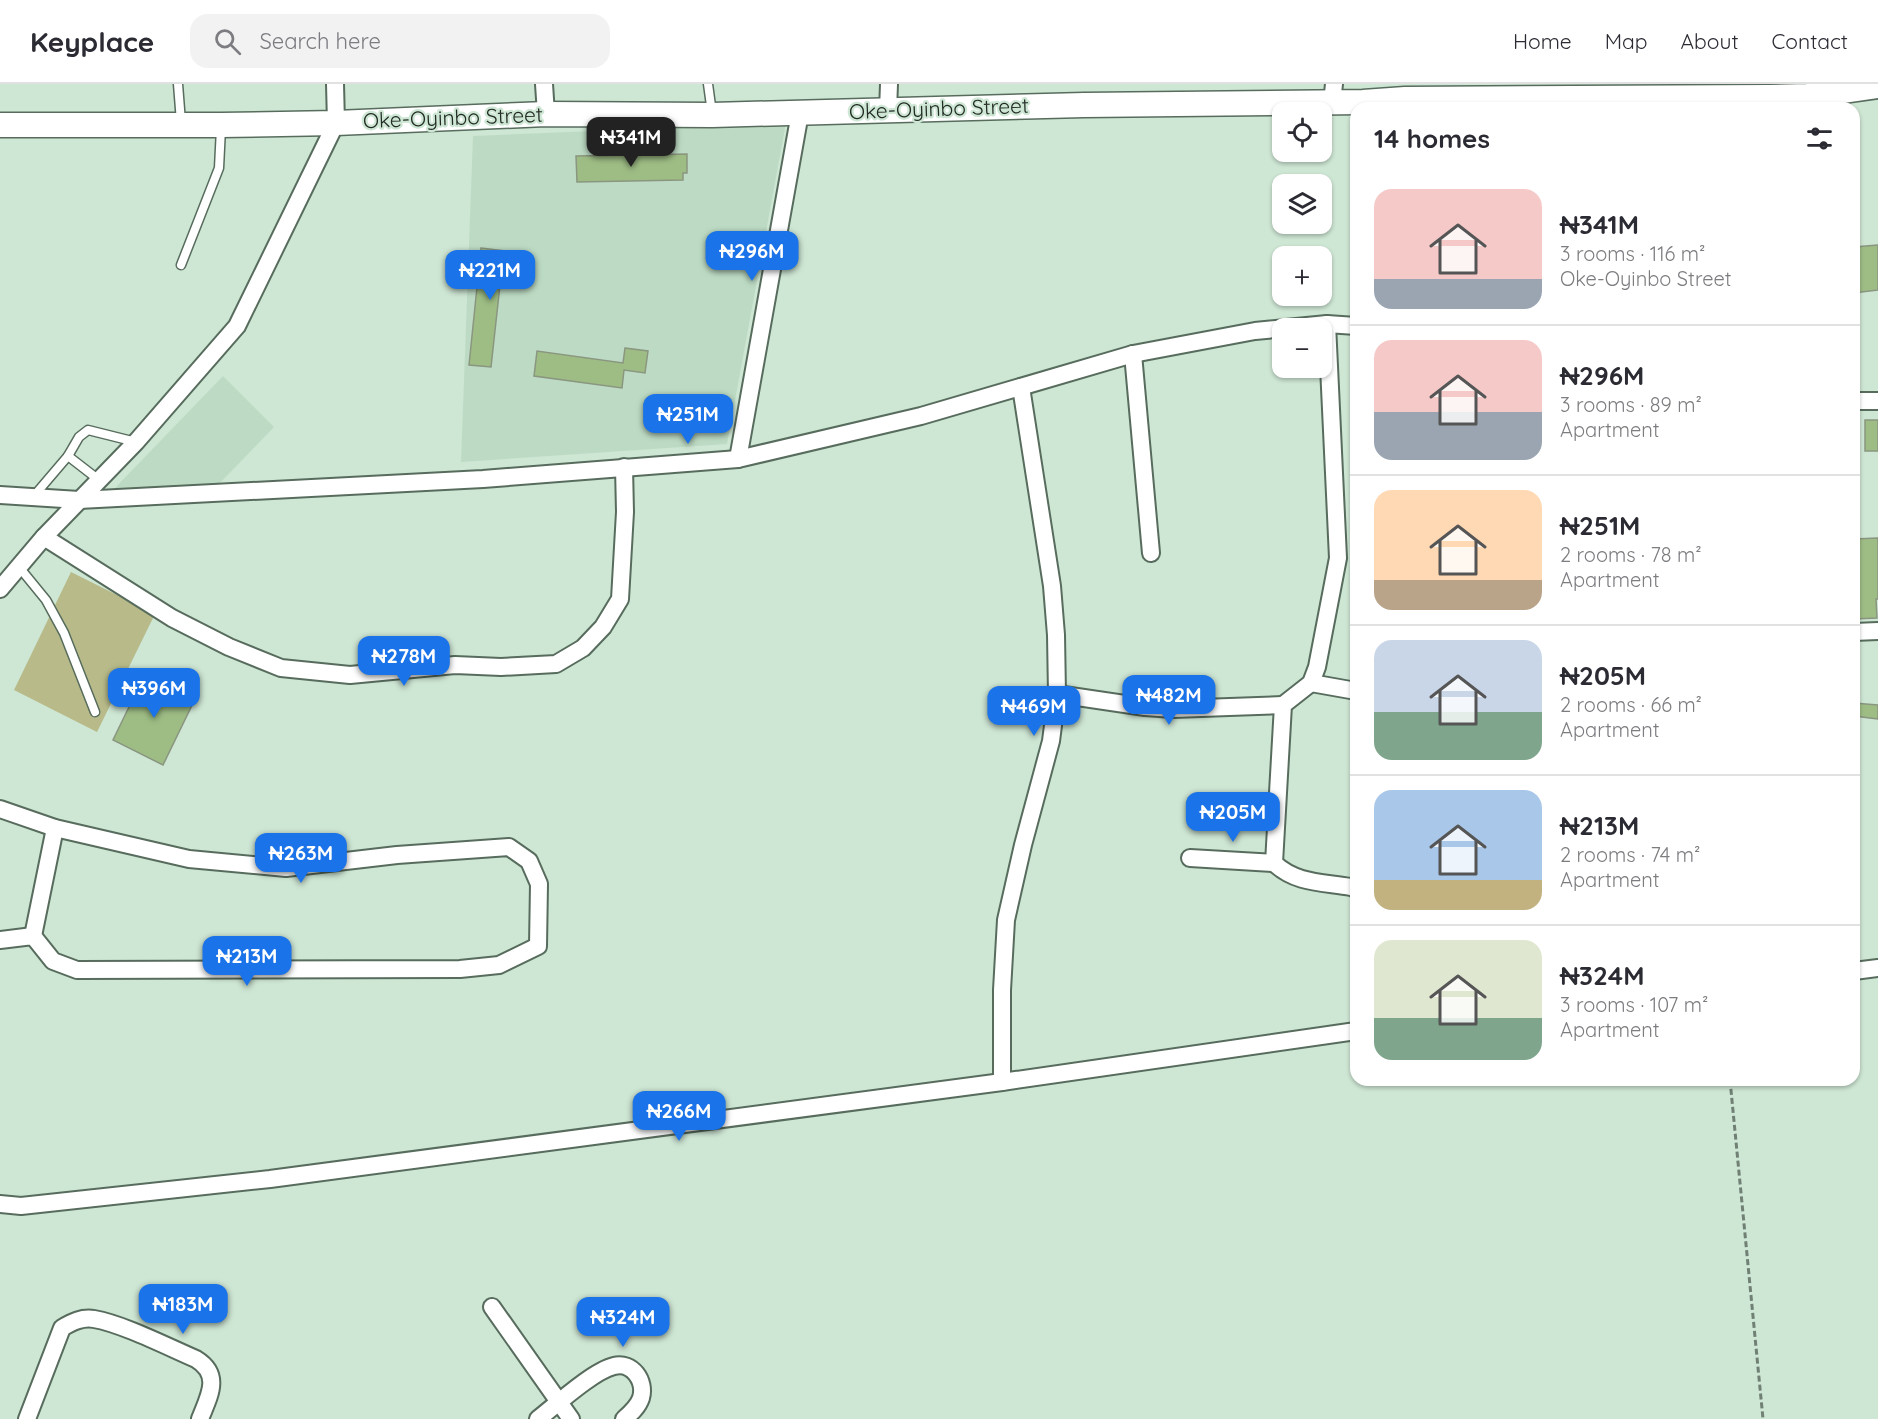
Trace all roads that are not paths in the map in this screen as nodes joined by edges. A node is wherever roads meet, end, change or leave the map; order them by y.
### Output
1 (178, 84) edge
2 (335, 84) edge
3 (544, 84) edge
4 (708, 84) edge
5 (889, 84) edge
6 (1878, 86) edge
7 (1591, 91) edge
8 (1333, 93) edge
9 (1356, 102) edge
10 (1384, 102) edge
11 (888, 111) junction
12 (800, 113) junction
13 (546, 114) junction
14 (712, 115) junction
15 (336, 123) junction
16 (0, 125) edge
17 (181, 125) junction
18 (221, 125) junction
19 (181, 265) dead end
20 (1332, 324) edge
21 (1350, 326) edge
22 (1272, 329) edge
23 (1133, 354) junction
24 (1330, 378) edge
25 (1021, 387) junction
26 (1860, 401) edge
27 (1878, 401) edge
28 (136, 442) junction
29 (68, 456) junction
30 (738, 459) junction
31 (624, 467) junction
32 (99, 480) junction
33 (0, 495) edge
34 (33, 497) junction
35 (79, 500) junction
36 (44, 537) junction
37 (1151, 553) dead end
38 (19, 567) junction
39 (0, 589) edge
40 (1878, 631) edge
41 (1860, 632) edge
42 (1311, 683) junction
43 (1350, 690) edge
44 (1057, 694) junction
45 (1283, 705) junction
46 (94, 712) dead end
47 (0, 809) edge
48 (55, 828) junction
49 (1190, 858) dead end
50 (1274, 863) junction
51 (1350, 886) edge
52 (33, 936) junction
53 (0, 940) edge
54 (1878, 968) edge
55 (1860, 970) edge
56 (1350, 1031) edge
57 (1002, 1082) junction
58 (0, 1204) edge
59 (492, 1307) dead end
60 (559, 1403) junction
61 (27, 1419) edge
62 (200, 1419) edge
63 (538, 1419) edge
64 (571, 1419) edge
65 (624, 1419) edge

1 - 17 lane
2 - 15 street
3 - 13 street
4 - 14 lane
5 - 11 street
6 - 7 main road, Oke-Oyinbo Street
7 - 10 main road, Oke-Oyinbo Street
8 - 9 main road, Oke-Oyinbo Street
8 - 11 main road, Oke-Oyinbo Street
11 - 12 main road, Oke-Oyinbo Street
12 - 14 main road, Oke-Oyinbo Street
12 - 30 street
13 - 14 main road, Oke-Oyinbo Street
13 - 15 main road, Oke-Oyinbo Street
15 - 18 main road, Oke-Oyinbo Street
15 - 28 street
16 - 17 main road, Oke-Oyinbo Street
17 - 18 main road, Oke-Oyinbo Street
18 - 19 lane
20 - 21 street
22 - 23 street
23 - 25 street
23 - 37 street
24 - 42 street
25 - 30 street
25 - 44 street
26 - 27 street
28 - 29 lane
28 - 32 street
29 - 32 lane
29 - 34 lane
30 - 31 street
31 - 35 street
31 - 36 street
32 - 35 street
33 - 34 street
34 - 35 street
35 - 36 street
36 - 38 street
38 - 39 street
38 - 46 lane
40 - 41 street
42 - 43 street
42 - 45 street
44 - 45 street
44 - 57 street
45 - 50 street
47 - 48 street
48 - 52 street
48 - 52 street
49 - 50 street
50 - 51 street
52 - 53 street
54 - 55 street
56 - 57 street
57 - 58 street
59 - 60 street
60 - 63 street
60 - 64 street
60 - 65 street
61 - 62 street

